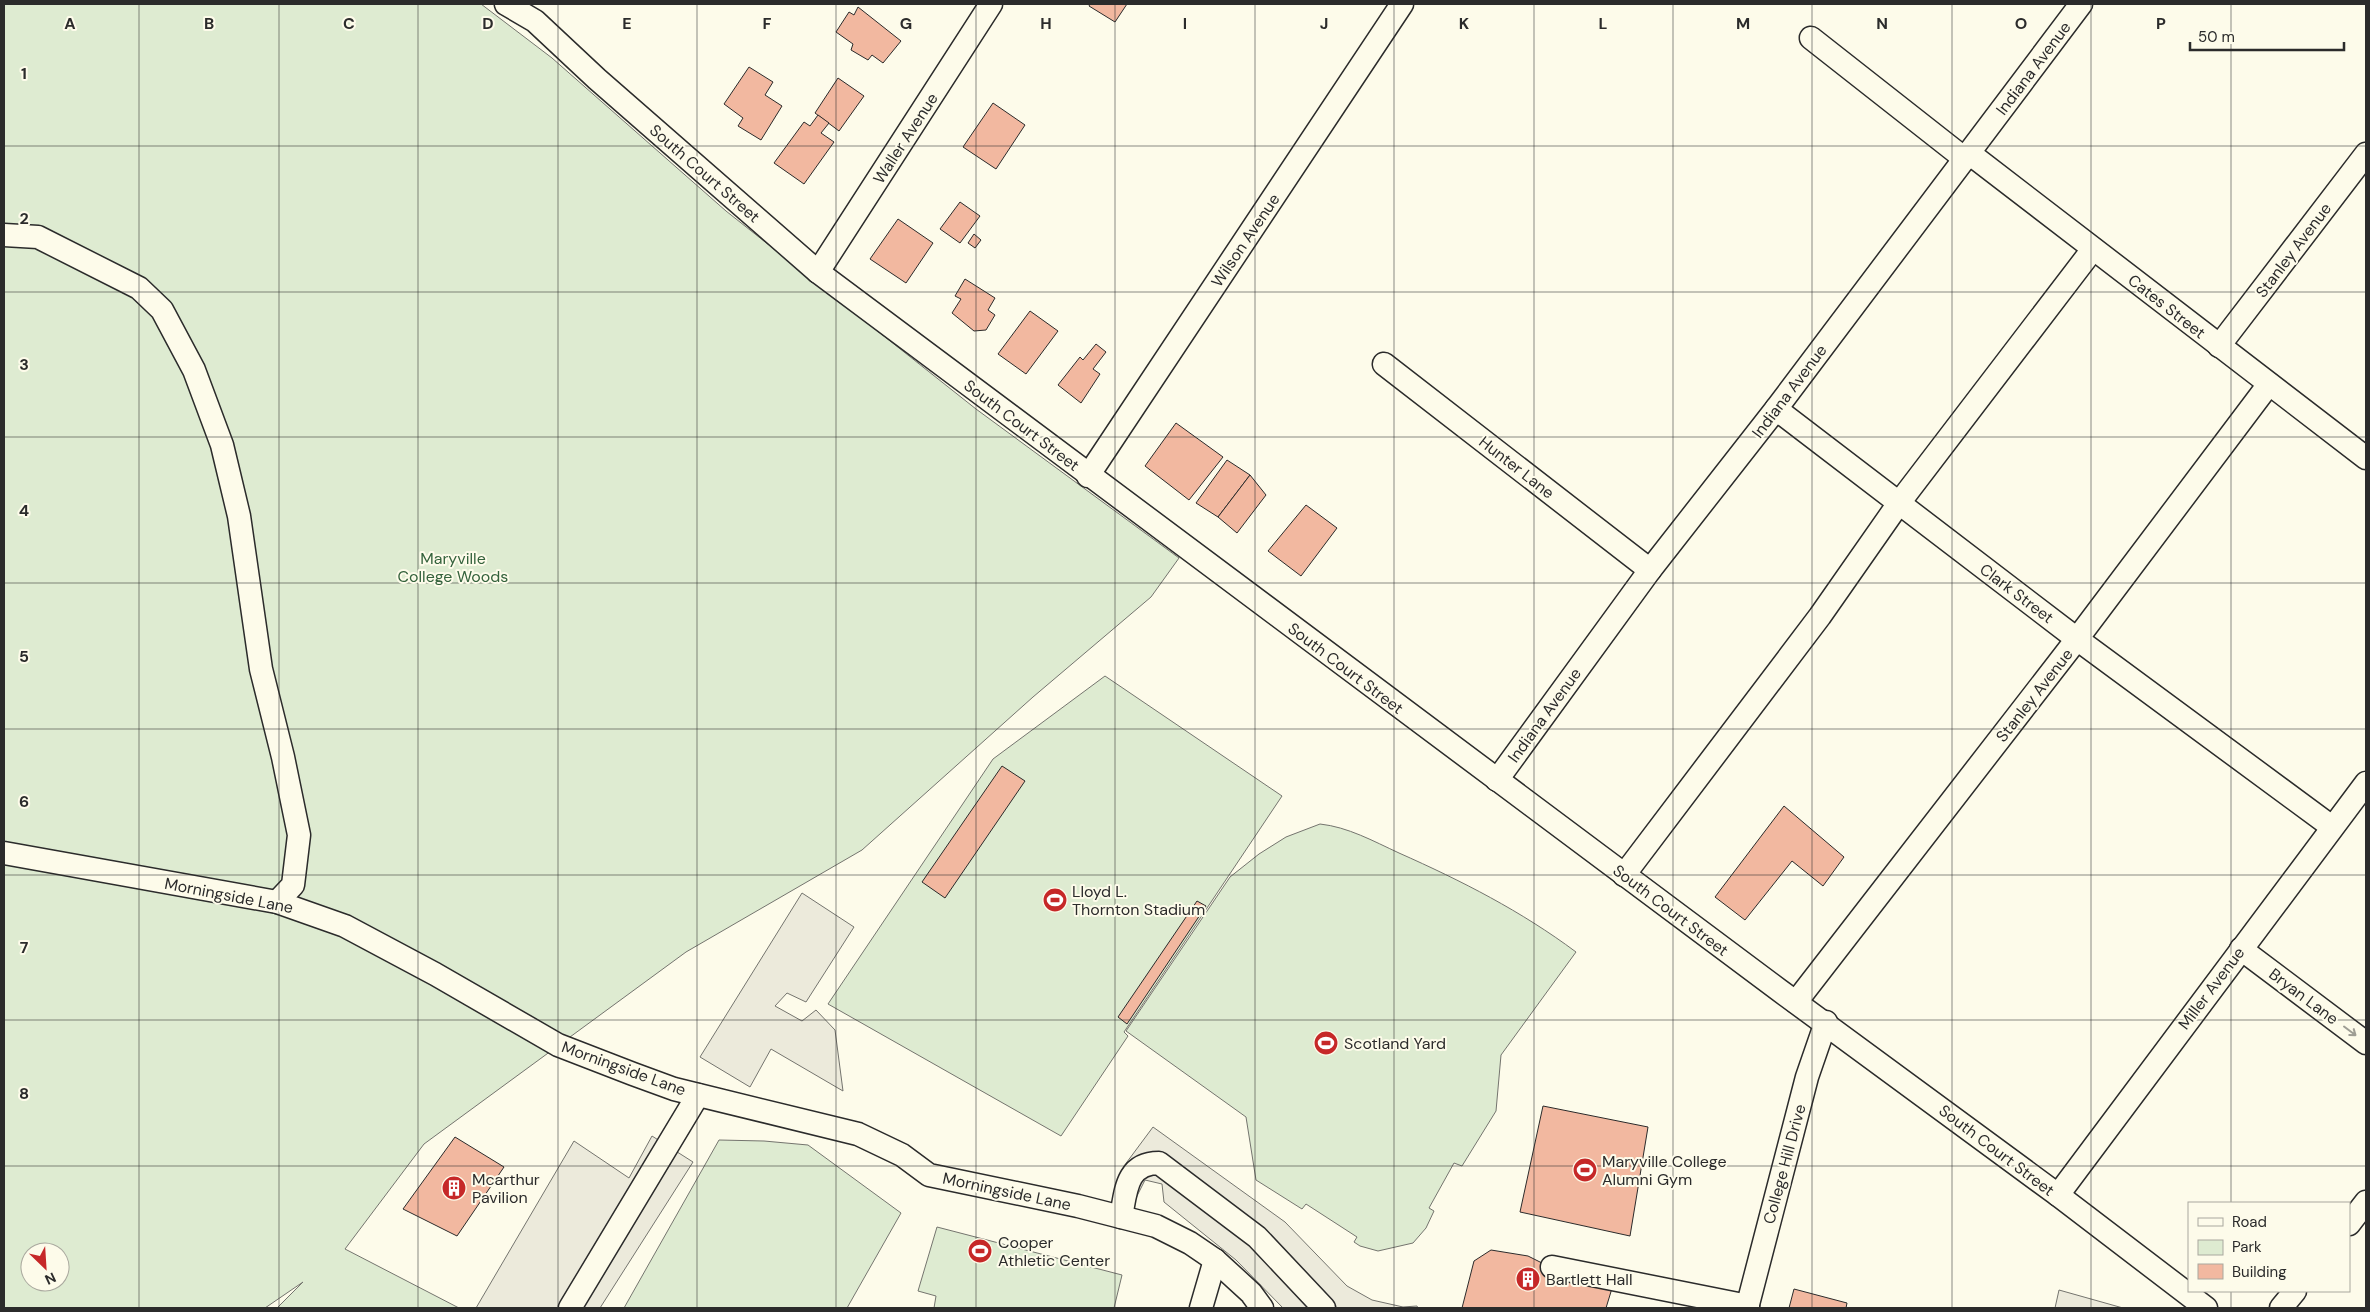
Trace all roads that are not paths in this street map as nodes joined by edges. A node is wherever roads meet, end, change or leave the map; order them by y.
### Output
1 (506, 4) edge
2 (991, 4) edge
3 (1402, 4) edge
4 (2081, 4) edge
5 (540, 12) edge
6 (1811, 38) dead end
7 (2366, 154) edge
8 (1967, 156) junction
9 (4, 235) edge
10 (2093, 249) junction
11 (818, 272) junction
12 (2219, 346) junction
13 (1384, 364) dead end
14 (2269, 384) junction
15 (1776, 408) junction
16 (2366, 458) edge
17 (1088, 476) junction
18 (1899, 503) junction
19 (1650, 570) junction
20 (2077, 639) junction
21 (1497, 780) junction
22 (2366, 783) edge
23 (2332, 827) junction
24 (4, 853) edge
25 (1624, 875) junction
26 (277, 902) junction
27 (2241, 948) junction
28 (1796, 1002) junction
29 (1826, 1022) junction
30 (2366, 1043) edge
31 (698, 1095) junction
32 (2058, 1195) junction
33 (2366, 1202) edge
34 (1122, 1217) junction
35 (2350, 1223) edge
36 (1215, 1260) junction
37 (1552, 1267) dead end
38 (2294, 1292) edge
39 (1748, 1307) edge
40 (570, 1308) edge
41 (1201, 1308) edge
42 (1262, 1308) edge
43 (1324, 1308) edge
44 (2206, 1308) edge
45 (2281, 1308) edge

1 - 5 street, South Court Street
2 - 11 street, Waller Avenue
3 - 17 street, Wilson Avenue
4 - 8 street, Indiana Avenue
5 - 11 street, South Court Street
6 - 8 street, Cates Street
7 - 12 street, Stanley Avenue
8 - 10 street, Cates Street
8 - 15 street, Indiana Avenue
9 - 26 street
10 - 12 street, Cates Street
10 - 18 street
11 - 17 street, South Court Street
12 - 14 street, Cates Street
13 - 19 street, Hunter Lane
14 - 16 street, Cates Street
14 - 20 street, Stanley Avenue
15 - 18 street, Clark Street
15 - 19 street, Indiana Avenue
17 - 21 street, South Court Street
18 - 20 street, Clark Street
18 - 25 street
19 - 21 street, Indiana Avenue
20 - 23 street, Clark Street
20 - 28 street, Stanley Avenue
21 - 25 street, South Court Street
22 - 23 street, Miller Avenue
23 - 27 street, Miller Avenue
24 - 26 street, Morningside Lane
25 - 28 street, South Court Street
26 - 31 street, Morningside Lane
27 -> 30 street, Bryan Lane
27 - 32 street, Miller Avenue
28 - 29 street, South Court Street
29 - 32 street, South Court Street
29 - 39 street, College Hill Drive
31 - 34 street, Morningside Lane
31 - 40 street
32 - 44 street, South Court Street
33 - 35 street
34 - 36 street, Morningside Lane
34 - 43 street
36 - 41 street
36 - 42 street, Morningside Lane
37 - 39 street
38 - 45 street

